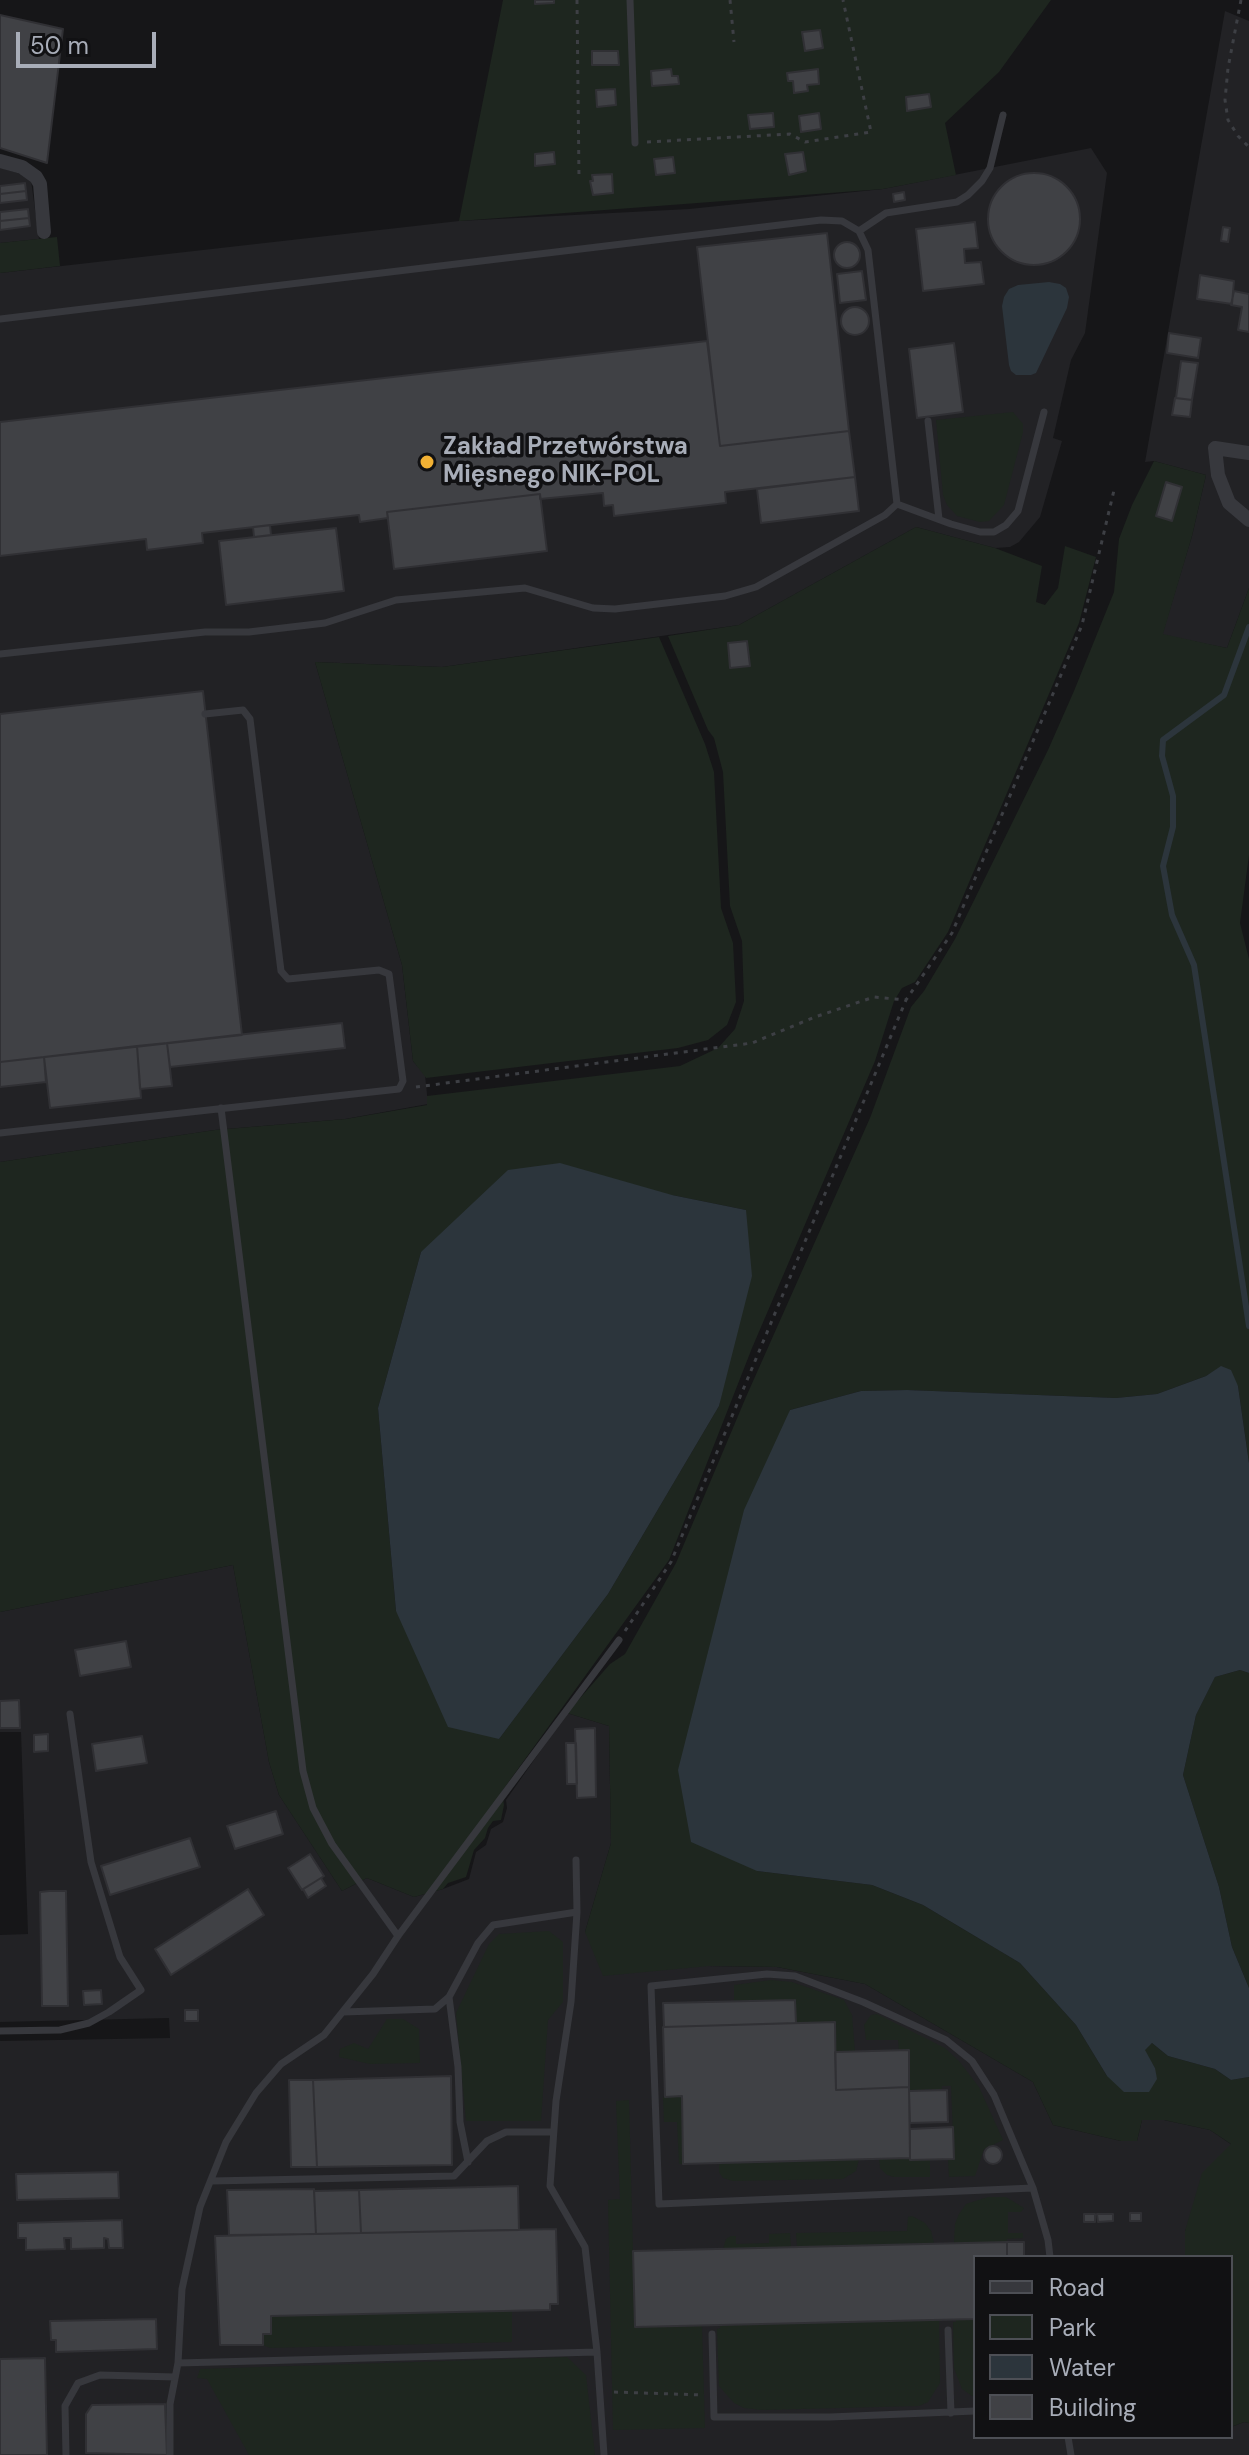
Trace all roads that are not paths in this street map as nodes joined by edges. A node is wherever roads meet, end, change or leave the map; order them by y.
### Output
1 (630, 0) edge
2 (1003, 115) dead end
3 (635, 143) road end
4 (0, 161) edge
5 (859, 231) junction
6 (44, 232) dead end
7 (0, 319) edge
8 (1044, 412) dead end
9 (928, 421) dead end
10 (1249, 453) edge
11 (897, 504) junction
12 (939, 519) junction
13 (1249, 520) edge
14 (0, 654) edge
15 (205, 714) dead end
16 (221, 1108) junction
17 (0, 1133) edge
18 (619, 1640) road end
19 (70, 1714) dead end
20 (576, 1860) dead end
21 (577, 1912) junction
22 (398, 1936) junction
23 (449, 1997) junction
24 (343, 2012) junction
25 (0, 2031) edge
26 (553, 2132) junction
27 (468, 2162) junction
28 (211, 2181) junction
29 (1033, 2188) junction
30 (1050, 2255) edge
31 (948, 2330) dead end
32 (712, 2334) dead end
33 (597, 2352) junction
34 (178, 2363) junction
35 (175, 2377) junction
36 (973, 2411) edge
37 (951, 2413) junction
38 (66, 2455) edge
39 (170, 2455) edge
40 (604, 2455) edge

1 - 3 lane
2 - 5 lane
4 - 6 street
5 - 7 lane
5 - 11 lane
8 - 12 lane
9 - 12 lane
10 - 13 street
11 - 12 lane
11 - 14 lane
15 - 16 lane
16 - 17 lane
16 - 22 lane
18 - 22 lane
19 - 25 lane
20 - 21 lane
21 - 23 lane
21 - 26 lane
22 - 24 lane
23 - 24 lane
23 - 27 lane
24 - 28 lane
26 - 27 lane
26 - 33 lane
27 - 28 lane
28 - 34 lane
29 - 29 lane
29 - 30 lane
31 - 37 lane
32 - 37 lane
33 - 34 lane
33 - 40 lane
34 - 35 lane
35 - 38 lane
35 - 39 lane
36 - 37 lane

